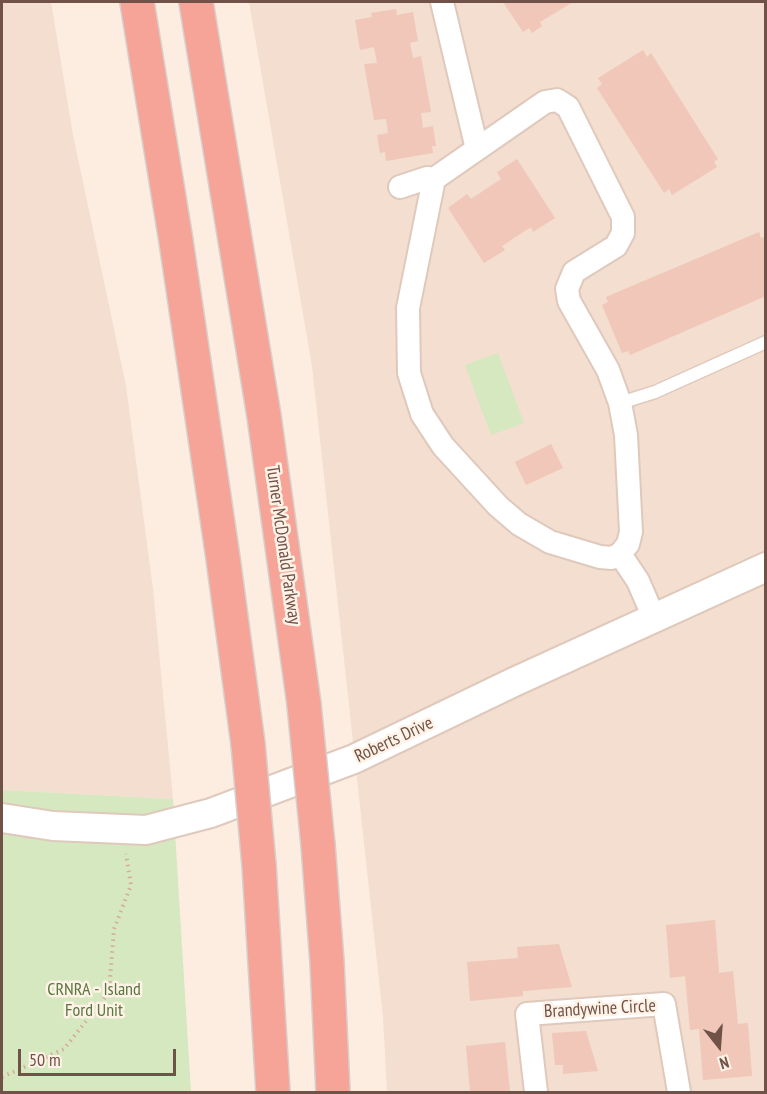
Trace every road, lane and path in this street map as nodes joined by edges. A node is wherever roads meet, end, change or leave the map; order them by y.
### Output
1 (136, 2) edge
2 (196, 2) edge
3 (442, 2) edge
4 (477, 149) junction
5 (435, 179) junction
6 (400, 187) dead end
7 (765, 342) edge
8 (620, 402) junction
9 (620, 554) junction
10 (765, 567) edge
11 (654, 618) junction
12 (2, 818) edge
13 (122, 829) junction
14 (2, 1077) edge
15 (273, 1092) edge
16 (333, 1092) edge
17 (536, 1092) edge
18 (679, 1092) edge

1 - 15 highway, bridge
2 - 16 highway, Turner McDonald Parkway, bridge
3 - 4 street
4 - 5 street
4 - 8 street
5 - 6 street
5 - 9 street
7 - 8 lane
8 - 9 street
9 - 11 street
10 - 11 street, Roberts Drive
11 - 13 street, Roberts Drive
12 - 13 street, Roberts Drive
13 - 14 path
17 - 18 street, Brandywine Circle

